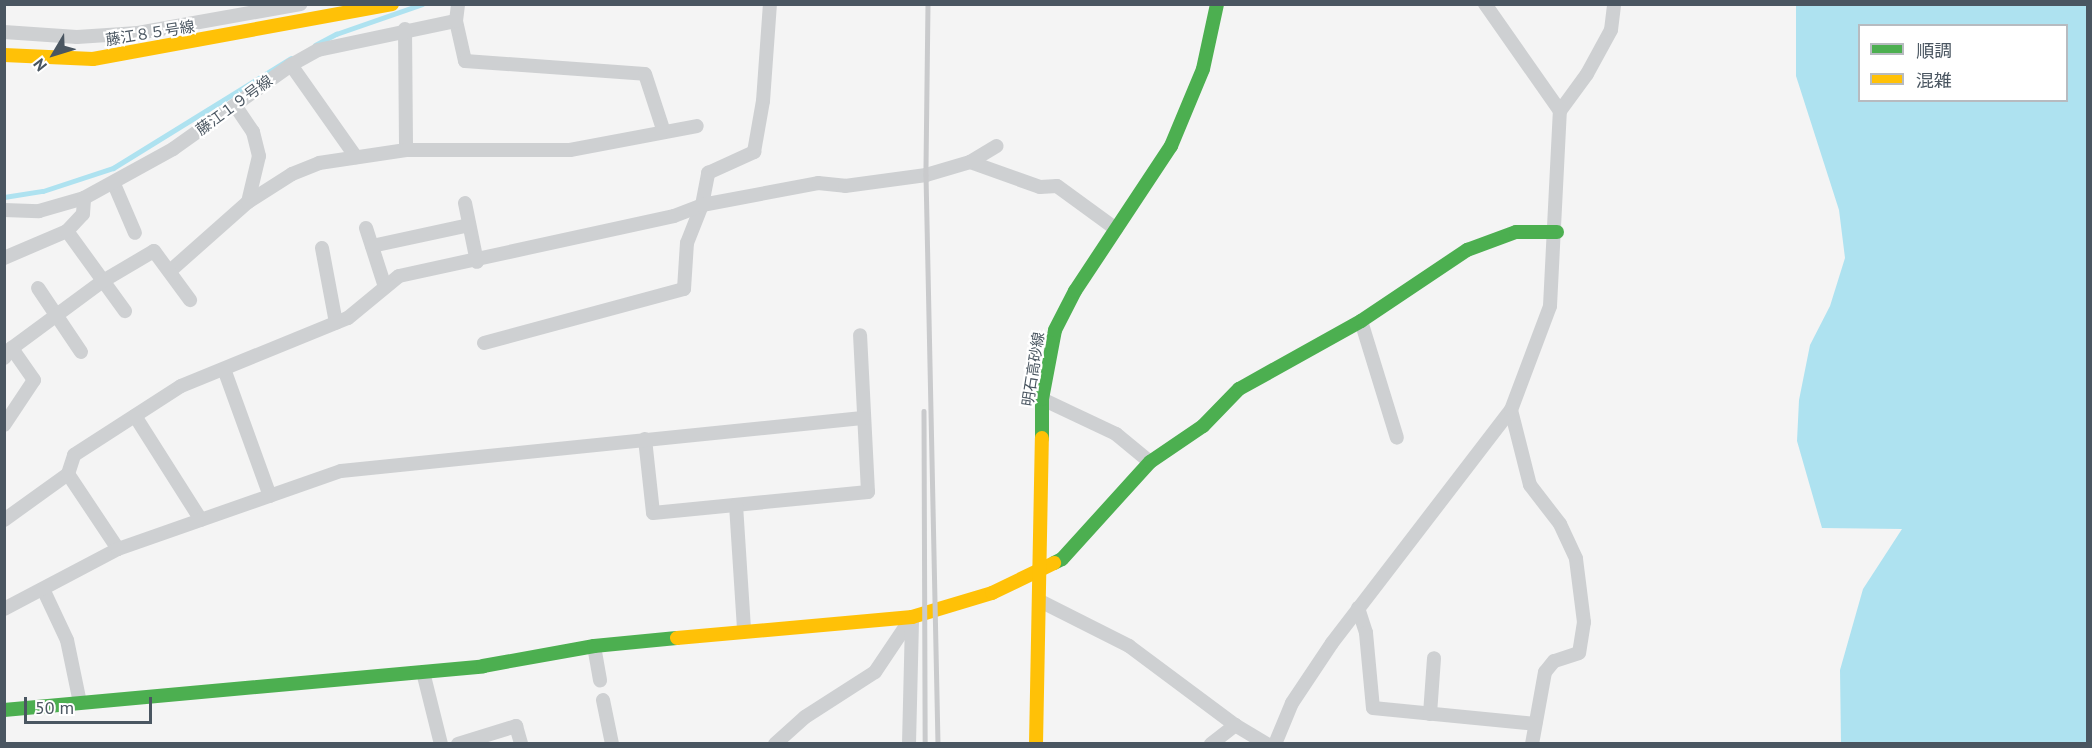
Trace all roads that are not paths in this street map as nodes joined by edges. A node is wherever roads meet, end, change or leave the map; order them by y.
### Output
1 (300, 4) edge
2 (392, 4) edge
3 (458, 4) edge
4 (770, 4) edge
5 (1217, 4) edge
6 (1485, 4) edge
7 (1614, 4) edge
8 (456, 21) junction
9 (405, 29) junction
10 (4, 32) edge
11 (4, 55) edge
12 (291, 65) junction
13 (235, 105) junction
14 (1560, 111) junction
15 (697, 126) dead end
16 (664, 132) junction
17 (997, 146) dead end
18 (406, 150) junction
19 (356, 157) junction
20 (970, 162) junction
21 (114, 184) junction
22 (84, 198) junction
23 (248, 202) junction
24 (465, 203) dead end
25 (702, 205) junction
26 (4, 210) edge
27 (469, 225) junction
28 (366, 228) dead end
29 (1116, 229) junction
30 (67, 231) junction
31 (1557, 232) junction
32 (135, 233) dead end
33 (372, 246) junction
34 (322, 248) dead end
35 (4, 258) edge
36 (477, 262) junction
37 (170, 271) junction
38 (103, 281) junction
39 (385, 287) junction
40 (38, 288) dead end
41 (190, 300) dead end
42 (125, 311) dead end
43 (56, 316) junction
44 (1361, 321) junction
45 (336, 323) junction
46 (860, 335) dead end
47 (484, 344) dead end
48 (81, 352) dead end
49 (8, 353) edge
50 (224, 369) junction
51 (1042, 399) junction
52 (1511, 411) junction
53 (135, 416) junction
54 (862, 418) junction
55 (4, 425) edge
56 (1397, 438) dead end
57 (645, 439) junction
58 (1150, 462) junction
59 (68, 474) junction
60 (270, 496) junction
61 (736, 505) junction
62 (4, 520) edge
63 (201, 520) junction
64 (118, 549) junction
65 (1042, 570) junction
66 (43, 589) junction
67 (1040, 601) junction
68 (1358, 608) junction
69 (4, 609) edge
70 (912, 617) junction
71 (744, 629) junction
72 (594, 646) junction
73 (1434, 658) dead end
74 (423, 672) junction
75 (600, 680) dead end
76 (603, 700) dead end
77 (80, 703) junction
78 (4, 710) edge
79 (1430, 714) junction
80 (1535, 724) junction
81 (1235, 725) junction
82 (441, 744) edge
83 (458, 744) edge
84 (521, 744) edge
85 (612, 744) edge
86 (775, 744) edge
87 (909, 744) edge
88 (1036, 744) edge
89 (1211, 744) edge
90 (1267, 744) edge
91 (1275, 744) edge
92 (1532, 744) edge

1 - 10 street
2 - 11 street, 藤江８５号線
3 - 8 street
4 - 25 street
5 - 29 street, 明石高砂線
6 - 14 street
7 - 14 street
8 - 9 street, 藤江１９号線
8 - 16 street
9 - 12 street, 藤江１９号線
9 - 18 street
12 - 13 street, 藤江１９号線
12 - 19 street
13 - 21 street, 藤江１９号線
13 - 23 street
14 - 31 street
15 - 16 street
16 - 18 street
17 - 20 street
18 - 19 street
19 - 23 street
20 - 25 street
20 - 29 street
21 - 22 street, 藤江１９号線
21 - 32 street
22 - 26 street, 藤江１９号線
22 - 30 street
23 - 37 street
24 - 27 street
25 - 36 street
25 - 47 street
27 - 33 street
27 - 36 street
28 - 33 street
29 - 51 street, 明石高砂線
30 - 35 street
30 - 38 street
31 - 44 street
31 - 52 street
33 - 39 street
34 - 45 street
36 - 39 street
37 - 38 street
37 - 41 street
38 - 42 street
38 - 43 street
39 - 45 street
40 - 43 street
43 - 48 street
43 - 49 street
44 - 56 street
44 - 58 street
45 - 50 street
46 - 54 street
49 - 55 street
50 - 53 street
50 - 60 street
51 - 58 street
51 - 65 street, 明石高砂線
52 - 68 street
52 - 80 street
53 - 59 street
53 - 63 street
54 - 57 street
54 - 61 street
57 - 60 street
57 - 61 street
58 - 65 street
59 - 62 street
59 - 64 street
60 - 63 street
61 - 71 street
63 - 64 street
64 - 66 street
65 - 67 street, 明石高砂線
65 - 70 street
66 - 69 street
66 - 77 street
67 - 81 street
67 - 88 street, 明石高砂線
68 - 79 street
68 - 91 street
70 - 71 street
70 - 86 street
70 - 87 street
71 - 72 street
72 - 74 street
72 - 75 street
73 - 79 street
74 - 77 street
74 - 82 street
76 - 85 street
77 - 78 street
79 - 80 street
80 - 92 street
81 - 89 street
81 - 90 street
83 - 84 street

